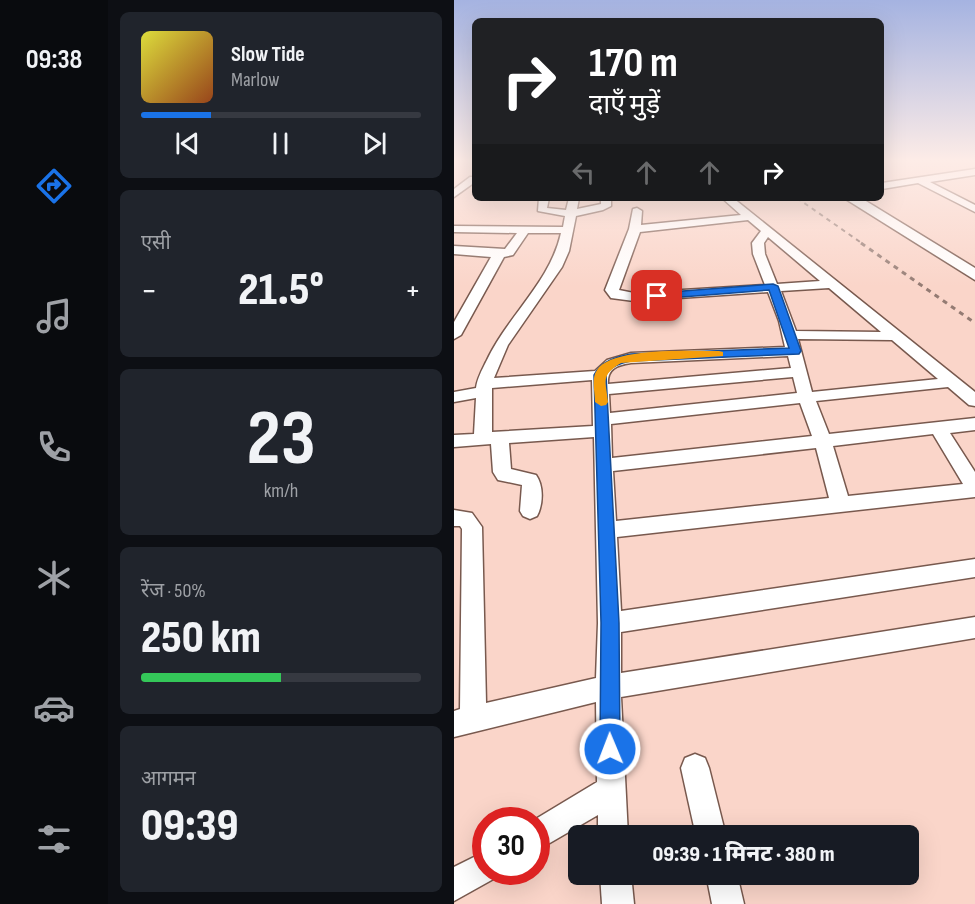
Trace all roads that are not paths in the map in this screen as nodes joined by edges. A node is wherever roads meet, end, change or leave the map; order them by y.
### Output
1 (543, 201) edge
2 (573, 201) edge
3 (610, 201) edge
4 (731, 201) edge
5 (749, 201) edge
6 (856, 201) edge
7 (873, 201) edge
8 (959, 201) edge
9 (974, 209) edge
10 (637, 211) dead end
11 (571, 213) junction
12 (750, 217) junction
13 (454, 229) edge
14 (635, 229) junction
15 (567, 230) junction
16 (524, 231) junction
17 (767, 231) junction
18 (454, 250) edge
19 (499, 254) junction
20 (974, 262) edge
21 (974, 275) edge
22 (832, 284) junction
23 (773, 286) junction
24 (454, 335) edge
25 (790, 335) junction
26 (895, 336) junction
27 (795, 351) junction
28 (800, 372) junction
29 (600, 382) junction
30 (951, 382) junction
31 (974, 386) edge
32 (484, 388) junction
33 (454, 398) edge
34 (806, 398) junction
35 (974, 401) edge
36 (974, 424) edge
37 (603, 425) junction
38 (938, 428) junction
39 (491, 440) junction
40 (454, 441) edge
41 (823, 442) junction
42 (604, 465) junction
43 (974, 489) edge
44 (841, 505) junction
45 (530, 511) dead end
46 (454, 518) edge
47 (606, 530) junction
48 (974, 568) edge
49 (610, 623) junction
50 (974, 627) edge
51 (608, 687) junction
52 (463, 721) edge
53 (695, 768) dead end
54 (611, 790) junction
55 (613, 825) edge
56 (708, 825) edge
57 (550, 827) edge
58 (472, 874) edge
59 (454, 885) edge
60 (616, 885) edge
61 (724, 885) edge
62 (618, 904) edge
63 (728, 904) edge

1 - 11 street
2 - 11 street
3 - 11 street
4 - 12 street
5 - 31 street
6 - 21 main road
7 - 20 main road
8 - 9 street
10 - 14 street
11 - 15 street
12 - 14 street
12 - 17 street
13 - 16 street
14 - 23 street
15 - 16 street
15 - 32 street
16 - 19 street
17 - 22 street
17 - 23 street
18 - 19 street
19 - 24 street
22 - 23 street
22 - 26 street
23 - 25 street
25 - 26 street
25 - 27 street
26 - 30 street
27 - 28 street
27 - 29 street
28 - 29 street
28 - 34 street
29 - 32 street
29 - 37 street
30 - 34 street
30 - 35 street
32 - 33 street
32 - 39 street
34 - 37 street
34 - 41 street
36 - 38 street
37 - 39 street
37 - 42 street
38 - 41 street
38 - 43 street
39 - 40 street
39 - 45 street
41 - 42 street
41 - 44 street
42 - 47 street
43 - 44 street
44 - 47 street
46 - 52 street
47 - 49 street
48 - 49 street
49 - 51 street
50 - 51 street
51 - 52 street
51 - 54 street
53 - 56 street
54 - 55 street
54 - 57 street
58 - 59 street
60 - 62 street
61 - 63 street

